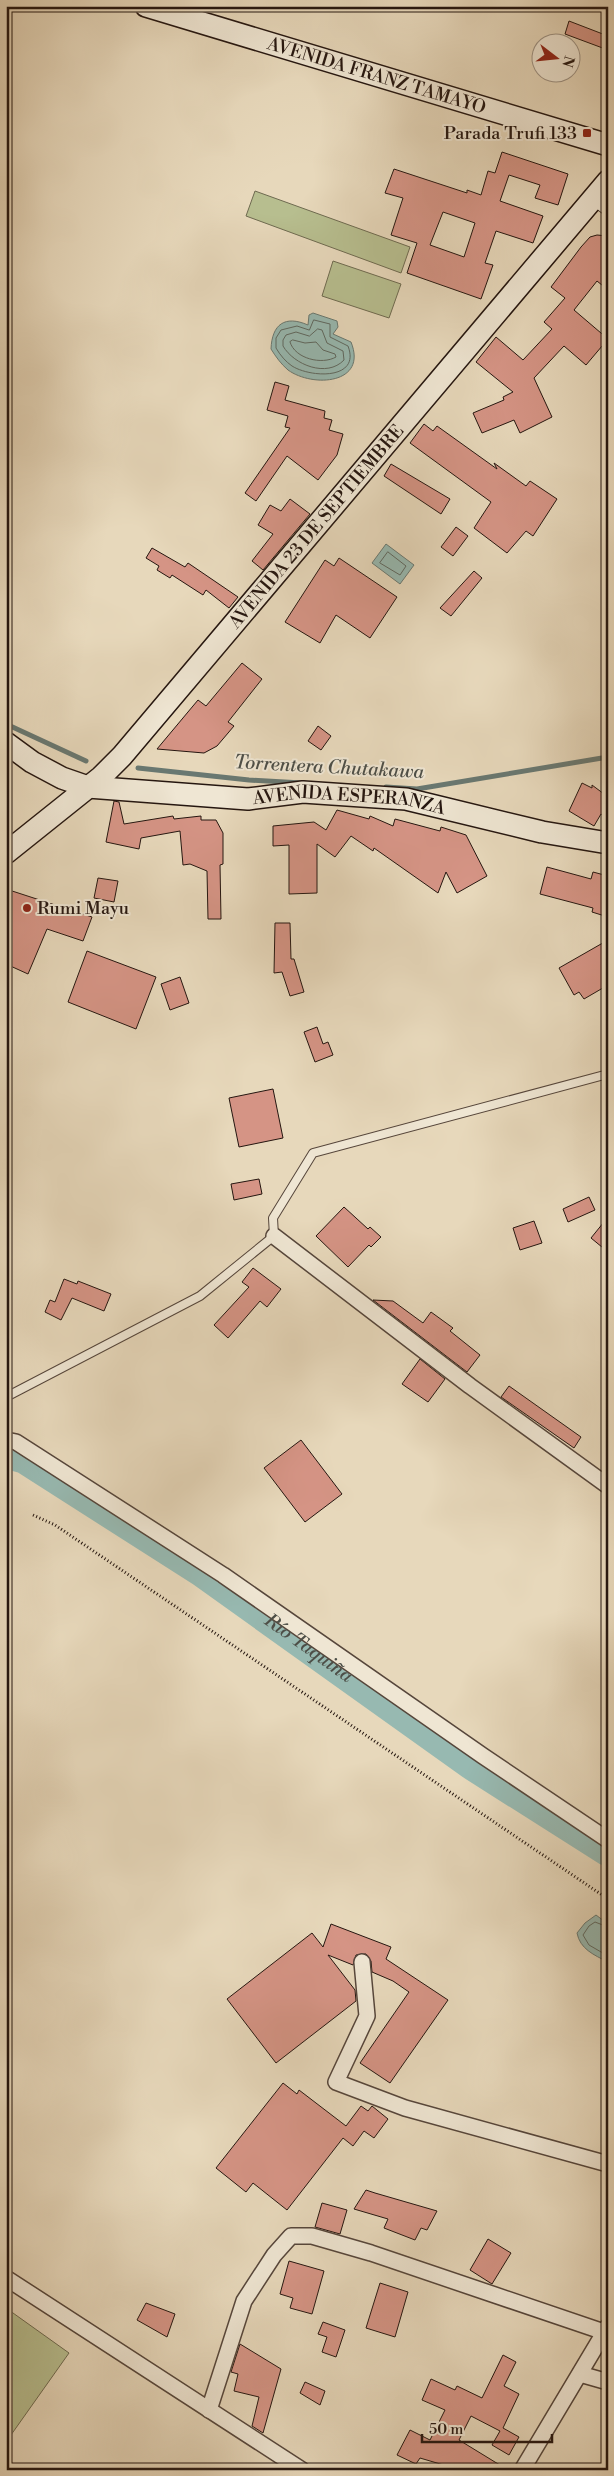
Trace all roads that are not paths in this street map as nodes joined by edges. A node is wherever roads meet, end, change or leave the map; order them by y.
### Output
1 (146, 6) edge
2 (608, 145) edge
3 (608, 181) edge
4 (600, 206) edge
5 (6, 743) edge
6 (94, 782) junction
7 (608, 843) edge
8 (6, 853) edge
9 (608, 1074) edge
10 (274, 1236) junction
11 (6, 1397) edge
12 (6, 1440) edge
13 (608, 1486) edge
14 (608, 1840) edge
15 (362, 1962) dead end
16 (608, 2164) edge
17 (6, 2278) edge
18 (606, 2329) edge
19 (580, 2374) junction
20 (608, 2382) edge
21 (209, 2410) junction
22 (302, 2470) edge
23 (522, 2470) edge

1 - 2 main road, AVENIDA FRANZ TAMAYO
3 - 4 main road, AVENIDA 23 DE SEPTIEMBRE
4 - 6 main road, AVENIDA 23 DE SEPTIEMBRE
5 - 6 main road, AVENIDA ESPERANZA
6 - 7 main road, AVENIDA ESPERANZA
6 - 8 main road, AVENIDA 23 DE SEPTIEMBRE
9 - 10 lane
10 - 11 lane
10 - 13 street
12 - 14 street
15 - 16 street
17 - 21 street
18 - 19 street
18 - 21 street
19 - 20 street
19 - 23 street
21 - 22 street

